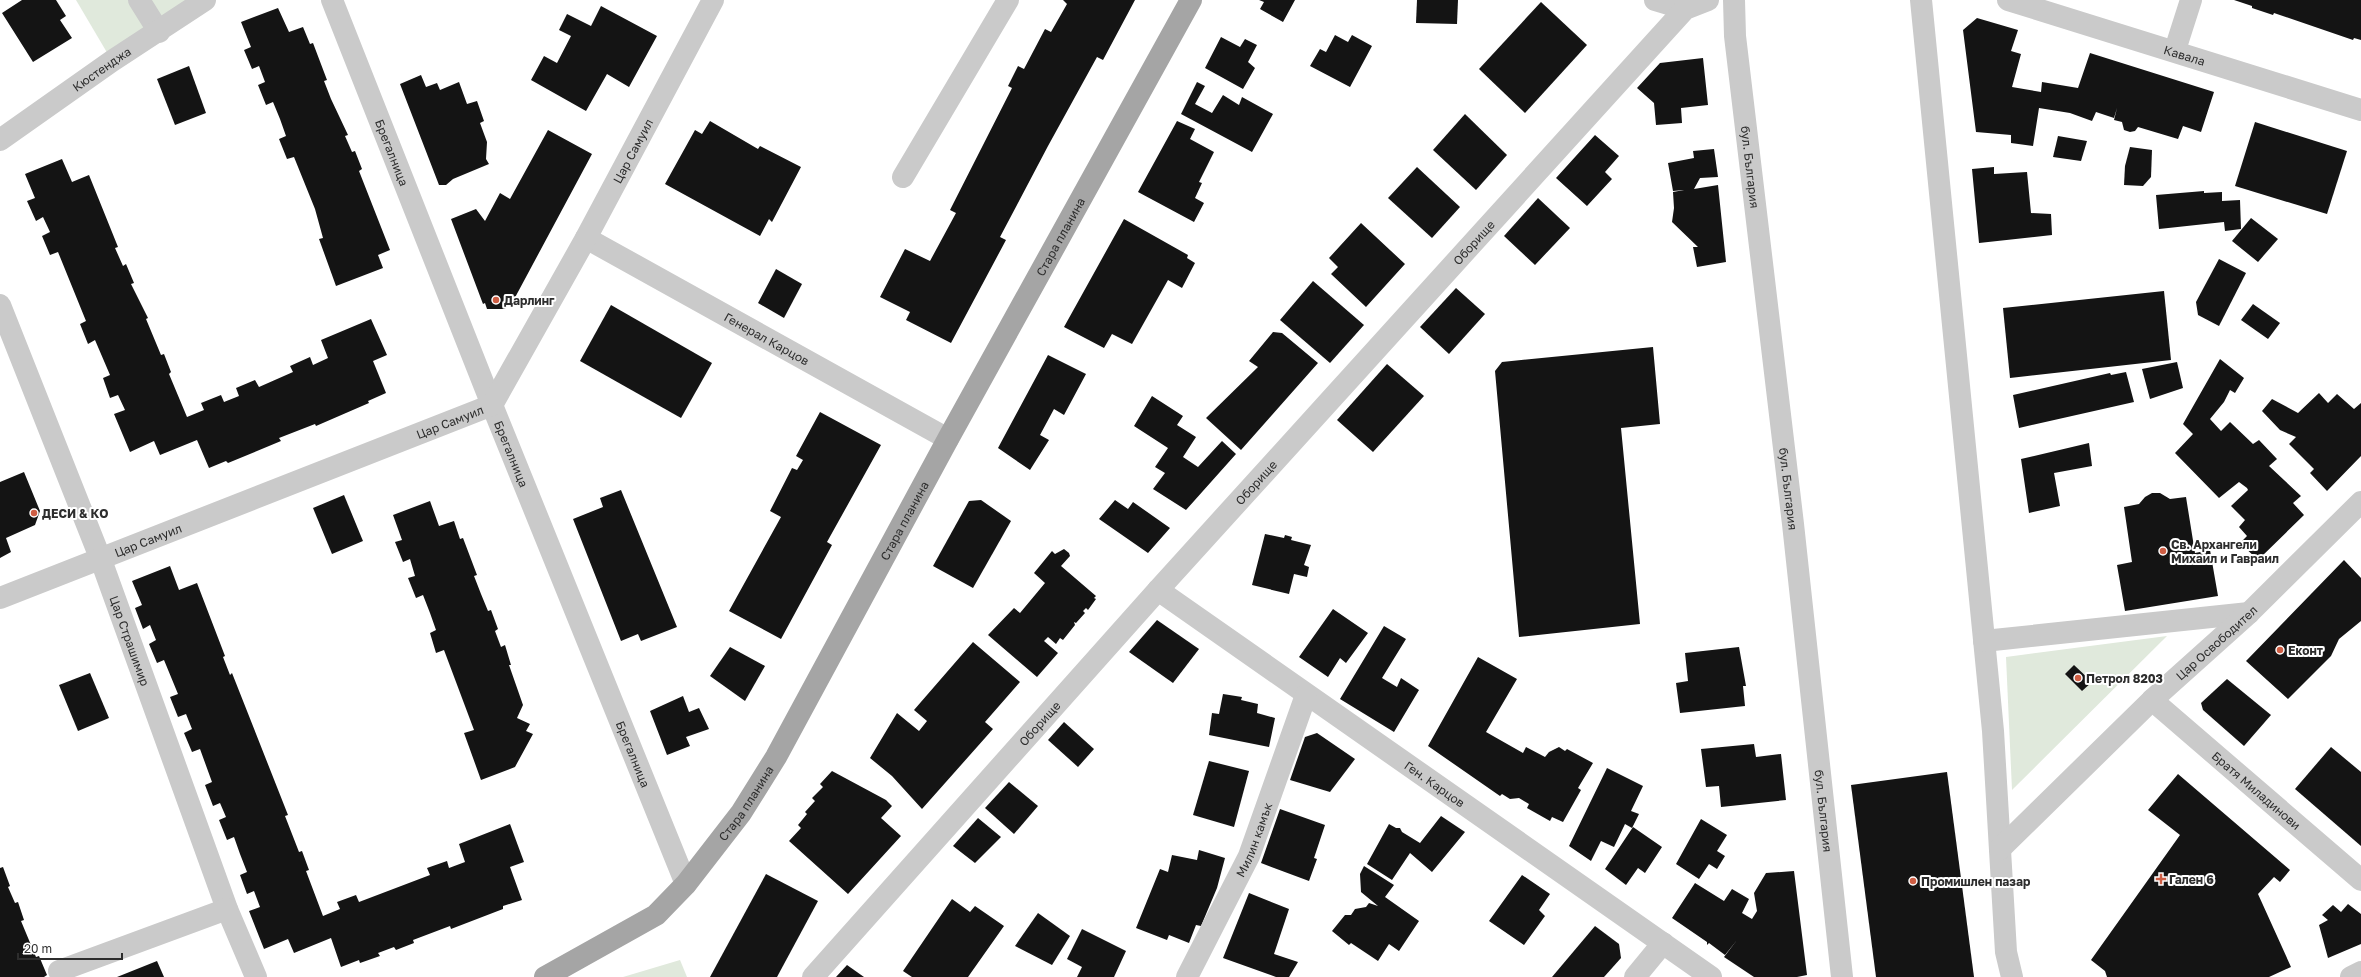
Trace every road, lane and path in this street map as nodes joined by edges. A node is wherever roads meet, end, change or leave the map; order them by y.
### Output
1 (139, 0) edge
2 (205, 0) edge
3 (332, 0) edge
4 (713, 0) edge
5 (1008, 0) edge
6 (1191, 0) edge
7 (1655, 0) edge
8 (1708, 0) edge
9 (1734, 0) edge
10 (1921, 0) edge
11 (2008, 0) edge
12 (2191, 0) edge
13 (1685, 9) junction
14 (159, 32) junction
15 (2174, 50) junction
16 (2361, 110) edge
17 (0, 140) edge
18 (903, 177) dead end
19 (586, 238) junction
20 (0, 305) edge
21 (492, 405) junction
22 (948, 439) junction
23 (2361, 502) edge
24 (101, 560) junction
25 (1158, 590) junction
26 (0, 598) edge
27 (2249, 613) junction
28 (1984, 641) junction
29 (1306, 695) junction
30 (2152, 700) junction
31 (2000, 849) junction
32 (2361, 880) edge
33 (686, 884) junction
34 (227, 909) junction
35 (1663, 943) junction
36 (59, 971) dead end
37 (2361, 972) edge
38 (256, 977) edge
39 (545, 977) edge
40 (813, 977) edge
41 (1187, 977) edge
42 (1635, 977) edge
43 (1711, 977) edge
44 (1842, 977) edge
45 (2012, 977) edge
46 (2351, 977) edge

1 - 14 street
2 - 14 street, Кюстенджа
3 - 21 street, Брегалница
4 - 19 street, Цар Самуил
5 - 18 street
6 - 22 main road, Стара планина
7 - 13 street
8 - 13 street, Оборище
9 - 44 street, бул. България
10 - 28 street
11 - 15 street, Кавала
12 - 15 street
13 - 25 street, Оборище
14 - 17 street, Кюстенджа
15 - 16 street, Кавала
19 - 21 street, Цар Самуил
19 - 22 street, Генерал Карцов
20 - 24 street, Цар Страшимир
21 - 24 street, Цар Самуил
21 - 33 street, Брегалница
22 - 33 main road, Стара планина
23 - 27 street, Цар Освободител
24 - 26 street, Цар Самуил
24 - 34 street, Цар Страшимир
25 - 29 street, Ген. Карцов
25 - 40 street, Оборище
27 - 28 street
27 - 30 street, Цар Освободител
28 - 31 street
29 - 35 street, Ген. Карцов
29 - 41 street, Милин камък
30 - 31 street, Цар Освободител
30 - 32 street, Братя Миладинови
31 - 45 street
33 - 39 main road, Стара планина
34 - 36 street
34 - 38 street, Цар Страшимир
35 - 42 street
35 - 43 street, Ген. Карцов
37 - 46 street

